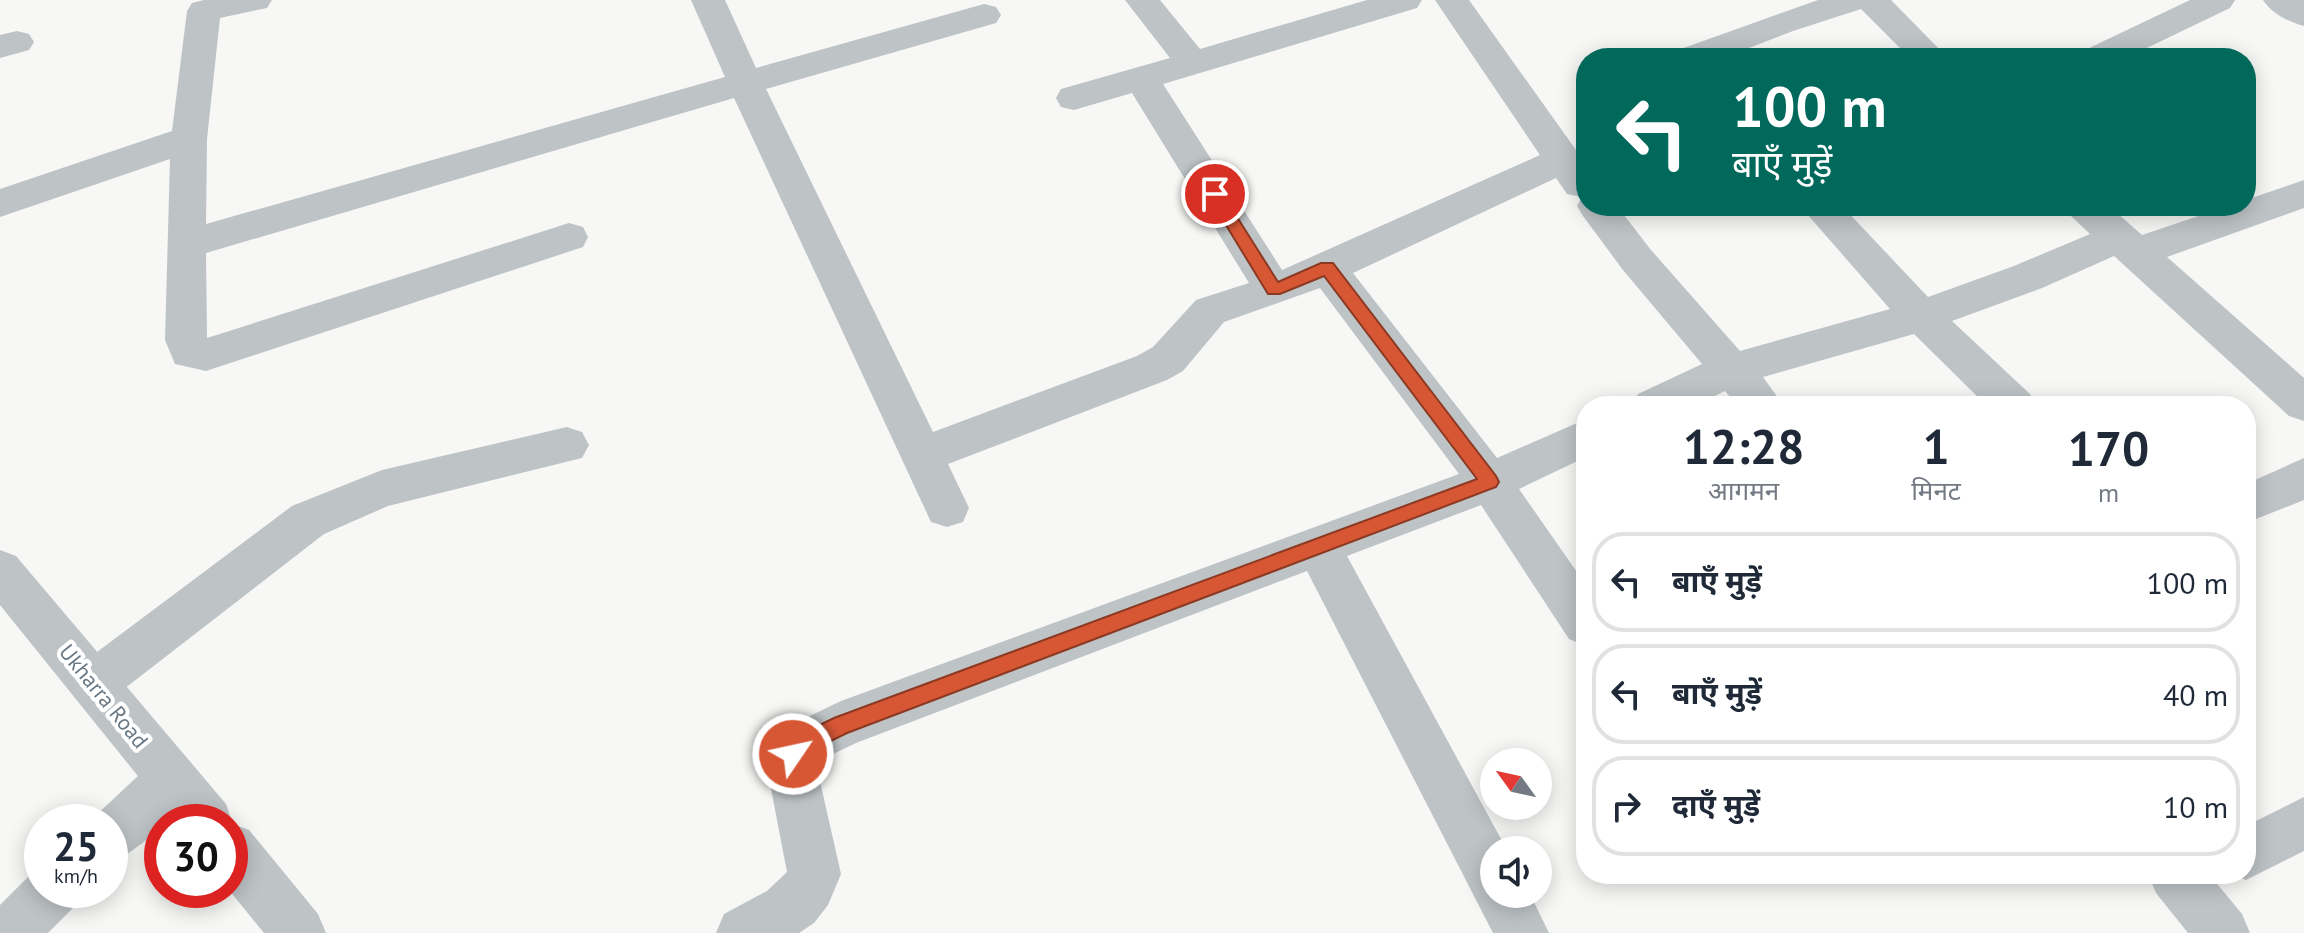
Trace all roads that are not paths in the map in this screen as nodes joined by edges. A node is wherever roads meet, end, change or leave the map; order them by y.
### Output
1 (255, 0) edge
2 (708, 0) edge
3 (1142, 0) edge
4 (1405, 0) edge
5 (1452, 0) edge
6 (1855, 0) edge
7 (1871, 0) edge
8 (2218, 0) edge
9 (2280, 0) edge
10 (204, 5) edge
11 (984, 15) dead end
12 (2304, 15) edge
13 (1716, 48) edge
14 (1921, 48) edge
15 (2118, 48) edge
16 (1193, 63) junction
17 (1141, 78) junction
18 (745, 83) junction
19 (1074, 98) dead end
20 (189, 139) junction
21 (1562, 160) junction
22 (1576, 179) edge
23 (2304, 194) edge
24 (0, 203) edge
25 (2256, 208) edge
26 (1604, 216) edge
27 (1828, 216) edge
28 (2094, 216) edge
29 (2229, 216) edge
30 (569, 237) dead end
31 (186, 244) junction
32 (2126, 246) junction
33 (1327, 268) junction
34 (1274, 290) junction
35 (1921, 316) junction
36 (1730, 370) junction
37 (1674, 396) edge
38 (1754, 396) edge
39 (2005, 396) edge
40 (2304, 404) edge
41 (1576, 442) edge
42 (567, 445) dead end
43 (922, 455) junction
44 (2304, 477) edge
45 (1490, 482) junction
46 (2256, 500) edge
47 (947, 508) dead end
48 (1318, 547) junction
49 (0, 570) edge
50 (1576, 609) edge
51 (94, 683) junction
52 (172, 779) junction
53 (193, 804) edge
54 (128, 820) edge
55 (2304, 823) edge
56 (2256, 849) edge
57 (1480, 854) edge
58 (248, 871) edge
59 (2194, 884) edge
60 (35, 908) edge
61 (1509, 908) edge
62 (10, 933) edge
63 (299, 933) edge
64 (743, 933) edge
65 (1522, 933) edge
66 (2223, 933) edge

1 - 10 street
2 - 18 street
3 - 16 street
4 - 16 street
5 - 21 street
6 - 13 street
7 - 14 street
8 - 15 street
9 - 12 street
10 - 20 street
11 - 18 street
16 - 17 street
17 - 19 street
17 - 34 street
18 - 31 street
18 - 43 street
20 - 24 street
20 - 31 street
21 - 22 street
21 - 33 street
23 - 25 street
26 - 36 street
27 - 35 street
28 - 32 street
29 - 32 street
30 - 31 street
32 - 35 street
32 - 40 street
33 - 34 street
33 - 45 street
34 - 43 street
35 - 36 street
35 - 39 street
36 - 37 street
36 - 38 street
41 - 45 street
42 - 51 street
43 - 47 street
44 - 46 street
45 - 48 street
45 - 50 street
48 - 57 street
48 - 64 street
49 - 51 street, Ukharra Road
51 - 52 street, Ukharra Road
52 - 53 street, Ukharra Road
52 - 54 street
55 - 56 street
58 - 63 street
59 - 66 street
60 - 62 street
61 - 65 street

